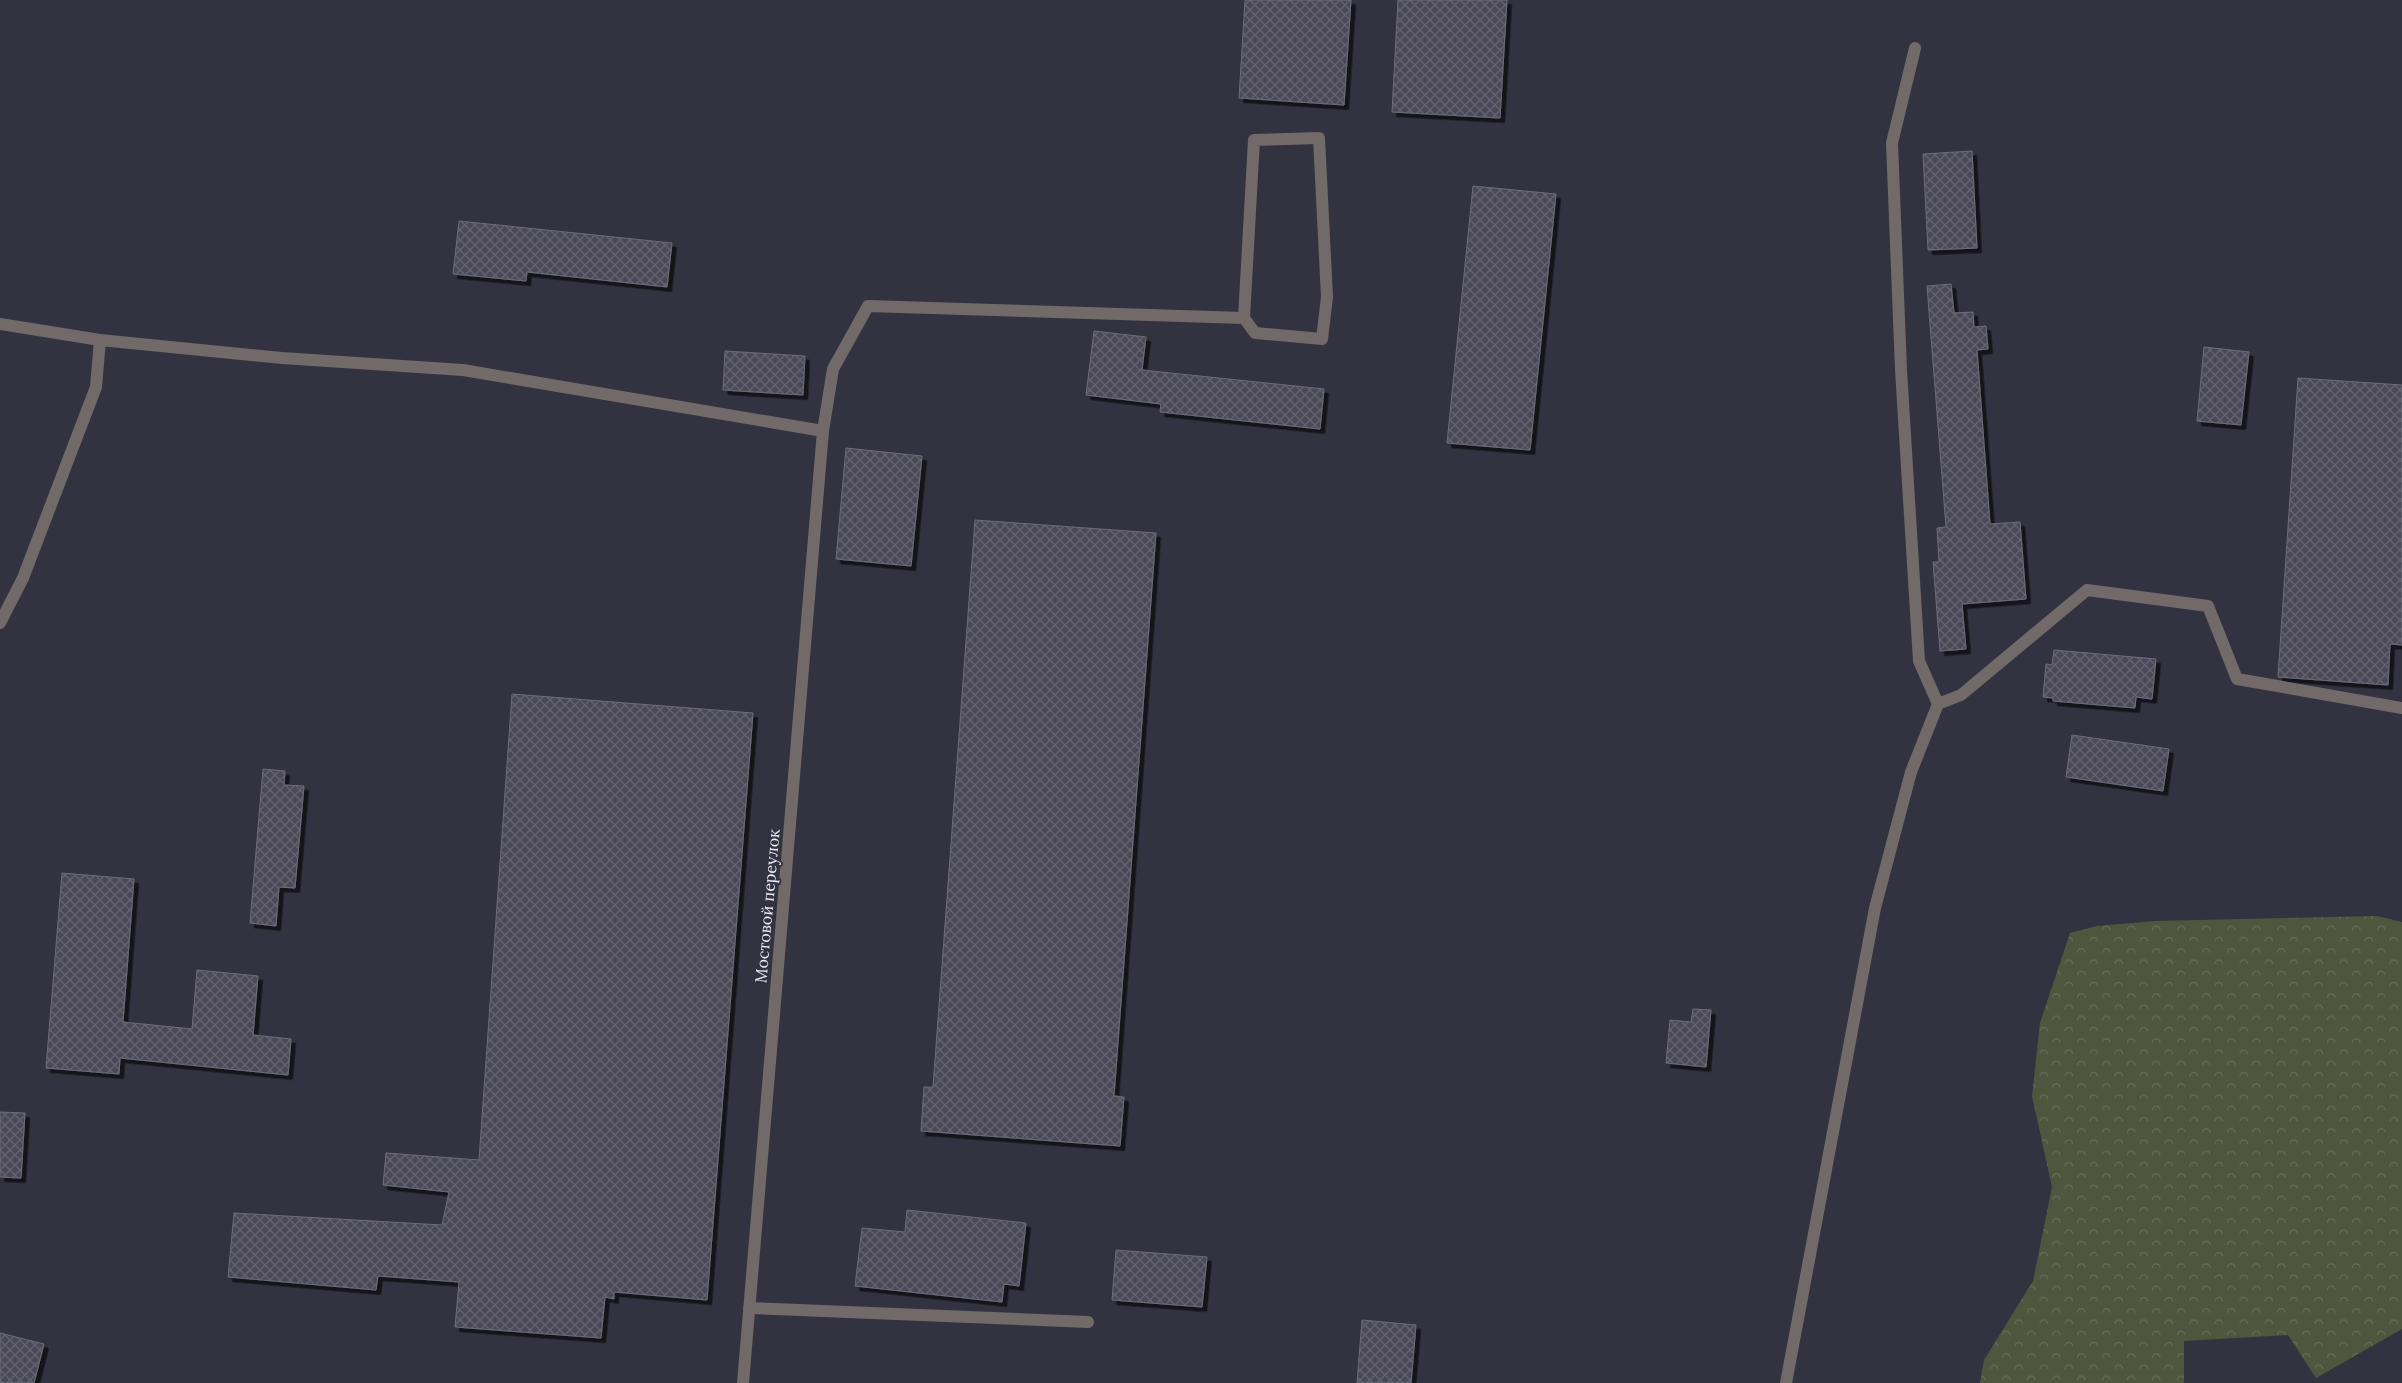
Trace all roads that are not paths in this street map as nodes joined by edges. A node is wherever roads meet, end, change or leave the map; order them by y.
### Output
1 (1915, 48) dead end
2 (1244, 318) junction
3 (0, 324) edge
4 (100, 340) junction
5 (823, 431) junction
6 (0, 623) edge
7 (1938, 704) junction
8 (2402, 708) edge
9 (749, 1308) junction
10 (1088, 1322) dead end
11 (743, 1383) edge
12 (1786, 1383) edge

1 - 7 street
2 - 2 street
2 - 5 street, Мостовой переулок
3 - 4 street
4 - 5 street
4 - 6 street
5 - 9 street, Мостовой переулок
7 - 8 street
7 - 12 street
9 - 10 street
9 - 11 street, Мостовой переулок

